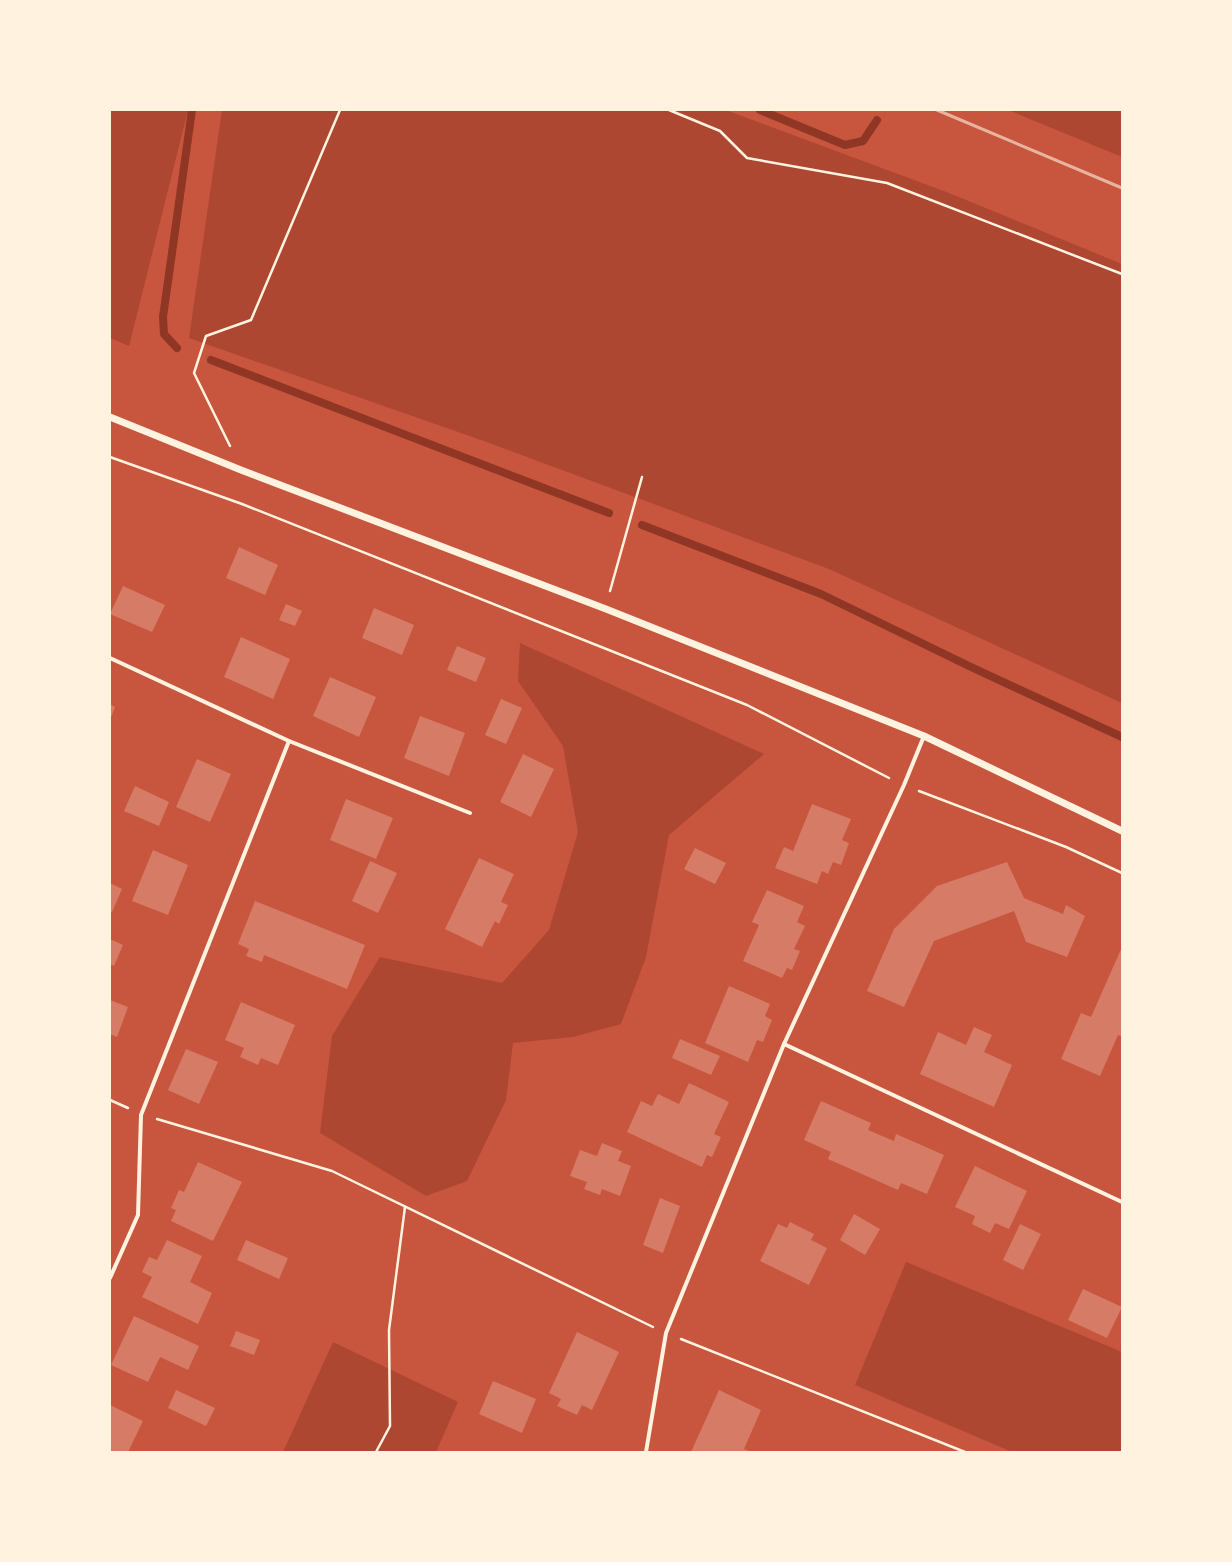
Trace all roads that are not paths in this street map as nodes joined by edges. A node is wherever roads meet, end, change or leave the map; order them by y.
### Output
1 (110, 417) edge
2 (110, 658) edge
3 (924, 736) junction
4 (289, 741) junction
5 (470, 813) dead end
6 (1122, 831) edge
7 (784, 1044) junction
8 (1122, 1202) edge
9 (110, 1278) edge
10 (646, 1452) edge

1 - 3 street
2 - 4 street
3 - 6 street
3 - 7 street
4 - 5 street
4 - 9 street
7 - 8 street
7 - 10 street

